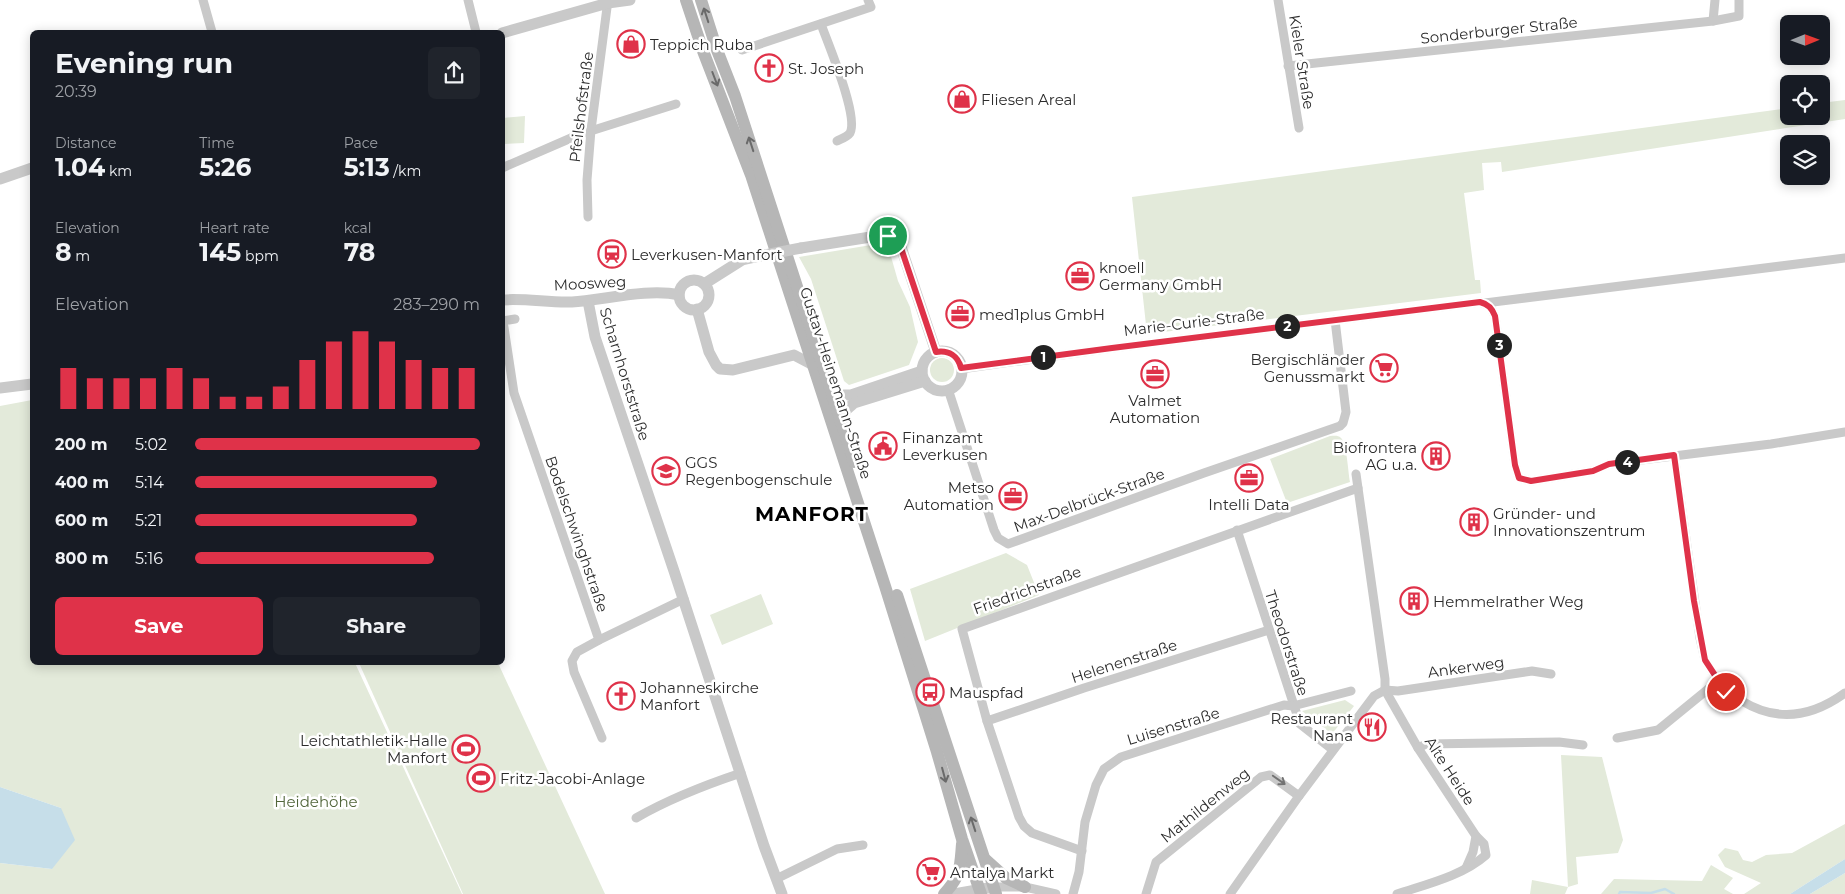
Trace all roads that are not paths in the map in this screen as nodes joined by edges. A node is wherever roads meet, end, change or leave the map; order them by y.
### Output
1 (203, 0) edge
2 (468, 0) edge
3 (630, 0) edge
4 (686, 0) edge
5 (701, 0) edge
6 (868, 0) edge
7 (1278, 0) edge
8 (1715, 0) edge
9 (1739, 0) edge
10 (608, 1) edge
11 (1713, 21) junction
12 (820, 24) junction
13 (211, 30) edge
14 (476, 30) edge
15 (505, 32) edge
16 (742, 50) dead end
17 (1288, 66) junction
18 (676, 104) dead end
19 (1299, 128) dead end
20 (591, 130) junction
21 (837, 141) dead end
22 (505, 167) edge
23 (30, 169) edge
24 (0, 179) edge
25 (588, 217) dead end
26 (1845, 258) edge
27 (704, 284) junction
28 (679, 295) junction
29 (505, 300) edge
30 (588, 301) junction
31 (1487, 305) junction
32 (697, 309) junction
33 (515, 319) dead end
34 (1335, 320) junction
35 (505, 321) edge
36 (505, 334) edge
37 (803, 334) junction
38 (936, 352) junction
39 (794, 355) junction
40 (813, 365) junction
41 (961, 368) junction
42 (924, 376) junction
43 (30, 384) edge
44 (0, 388) edge
45 (830, 388) junction
46 (948, 389) junction
47 (842, 422) junction
48 (1845, 432) edge
49 (1674, 455) junction
50 (1356, 474) dead end
51 (1358, 488) junction
52 (1237, 530) junction
53 (684, 599) junction
54 (1269, 630) junction
55 (599, 640) junction
56 (1551, 674) dead end
57 (1718, 682) junction
58 (1384, 690) junction
59 (1351, 691) dead end
60 (1845, 693) edge
61 (1293, 706) junction
62 (988, 720) junction
63 (602, 738) dead end
64 (1617, 738) dead end
65 (1584, 745) dead end
66 (1418, 748) junction
67 (1333, 750) junction
68 (741, 773) junction
69 (1299, 796) junction
70 (636, 818) dead end
71 (1476, 836) junction
72 (962, 839) junction
73 (863, 845) dead end
74 (1082, 851) junction
75 (984, 858) junction
76 (1466, 868) junction
77 (776, 879) junction
78 (1025, 887) junction
79 (980, 891) edge
80 (995, 891) edge
81 (782, 894) edge
82 (944, 894) edge
83 (954, 894) edge
84 (1056, 894) edge
85 (1072, 894) edge
86 (1146, 894) edge
87 (1230, 894) edge
88 (1398, 894) edge

1 - 13 street
2 - 14 street
3 - 10 street
4 -> 37 main road, Gustav-Heinemann-Straße
45 -> 5 main road, Gustav-Heinemann-Straße
6 - 12 street
7 - 17 street, Kieler Straße
8 - 11 street
9 - 11 street, Sonderburger Straße
10 - 15 street
10 - 20 street, Pfeilshofstraße
11 - 17 street, Sonderburger Straße
12 - 16 street
12 - 21 street
17 - 19 street, Kieler Straße
18 - 20 street
20 - 22 street
20 - 25 street, Pfeilshofstraße
23 - 24 street
26 - 31 street, Marie-Curie-Straße
27 - 28 street
27 - 32 street
27 - 38 street, bridge
28 - 30 street, Moosweg
28 - 32 street
29 - 30 street, Moosweg
30 - 53 street, Scharnhorststraße
31 - 34 street, Marie-Curie-Straße
31 - 49 street
32 - 39 street
33 - 35 street, Bodelschwinghstraße
34 - 41 street, Marie-Curie-Straße
34 - 46 street, Max-Delbrück-Straße
36 - 55 street, Bodelschwinghstraße
37 - 39 street
37 - 40 main road, Gustav-Heinemann-Straße
38 - 41 street
38 - 42 street
39 - 40 street
40 -> 72 main road, Gustav-Heinemann-Straße
41 - 46 street
42 - 45 street
42 - 46 street
42 - 47 street
43 - 44 street
45 - 47 main road, Gustav-Heinemann-Straße
75 -> 47 main road, Gustav-Heinemann-Straße
48 - 49 street
49 - 57 street
50 - 51 street
51 - 52 street, Friedrichstraße
51 - 58 street
52 - 54 street, Theodorstraße
52 - 62 street, Friedrichstraße
53 - 55 street
53 - 68 street, Scharnhorststraße
54 - 61 street, Theodorstraße
54 - 62 street, Helenenstraße
55 - 63 street
56 - 58 street, Ankerweg
57 - 60 street
57 - 64 street
58 - 66 street, Alte Heide
58 - 67 street
59 - 61 street, Luisenstraße
61 - 67 street, Theodorstraße
61 - 74 street, Luisenstraße
62 - 74 street, Friedrichstraße
65 - 66 street
66 - 71 street, Alte Heide
67 - 69 street
68 - 70 street
68 - 77 street, Scharnhorststraße
86 -> 69 street, Mathildenweg
69 - 87 street
71 - 76 street
71 - 76 street
72 - 79 main road, Gustav-Heinemann-Straße
72 - 82 main road
73 - 77 street
74 - 85 street, Luisenstraße
75 - 78 main road
75 - 80 main road, Gustav-Heinemann-Straße
76 - 88 street
77 - 81 street, Scharnhorststraße
78 - 80 street
78 - 84 street
79 - 80 street
79 - 83 street

